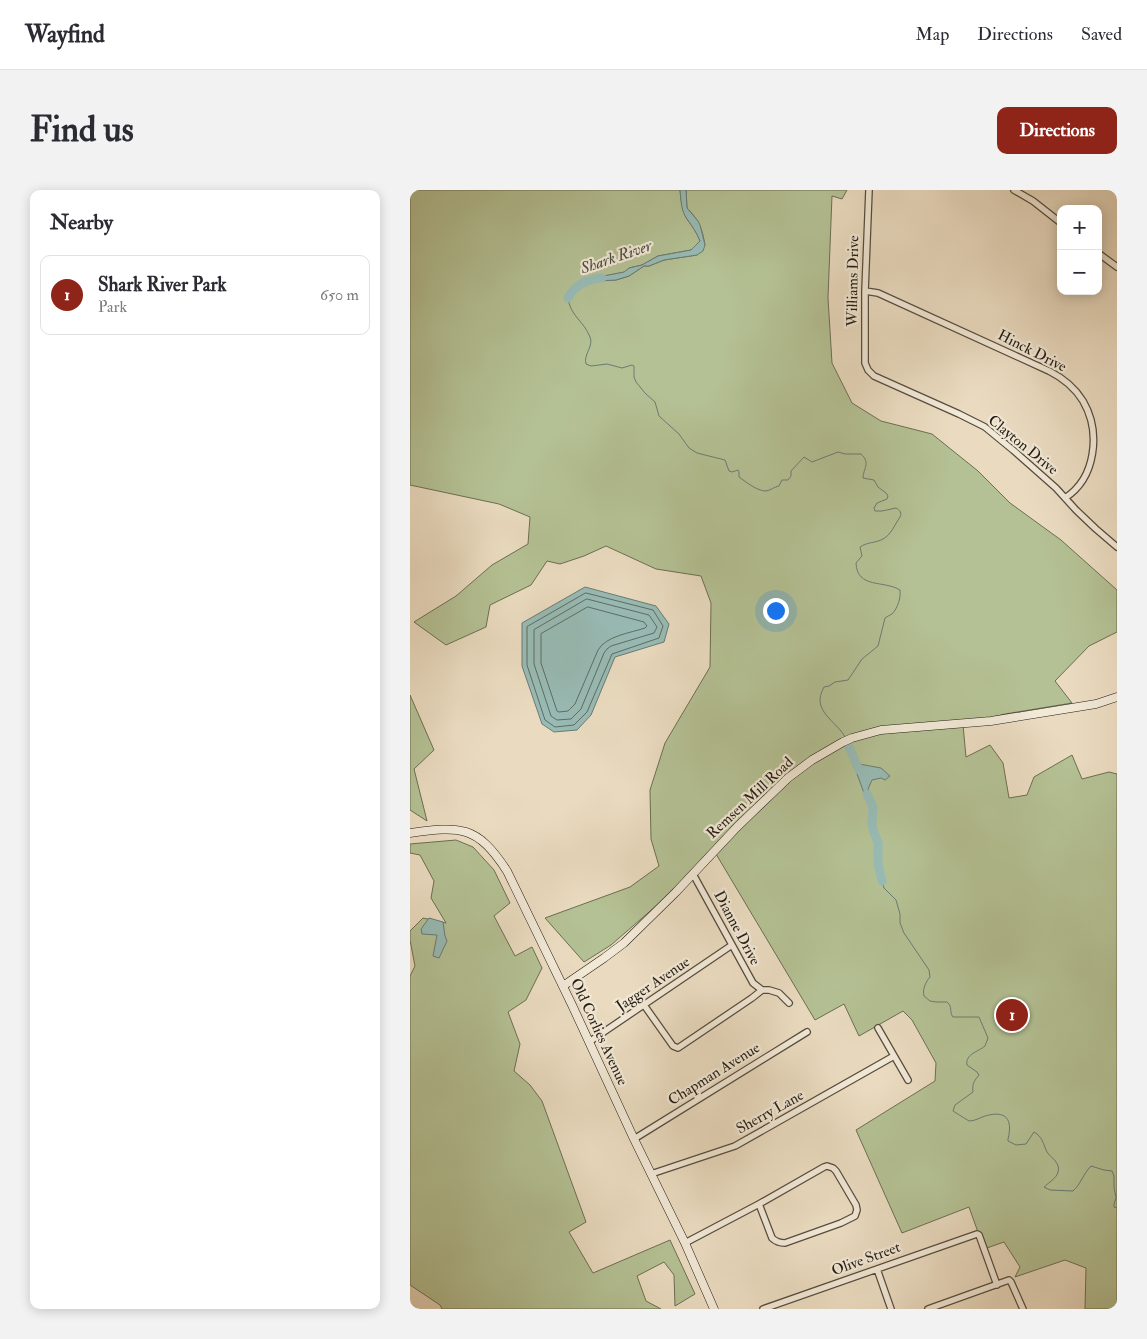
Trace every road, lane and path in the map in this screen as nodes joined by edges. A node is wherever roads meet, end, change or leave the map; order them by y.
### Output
1 (869, 190) edge
2 (1014, 190) edge
3 (1057, 220) edge
4 (1102, 256) edge
5 (1117, 267) edge
6 (864, 291) junction
7 (870, 372) joint
8 (1065, 498) junction
9 (1117, 547) edge
10 (1117, 697) edge
11 (410, 833) edge
12 (693, 874) junction
13 (732, 946) junction
14 (563, 986) junction
15 (762, 990) junction
16 (789, 1003) dead end
17 (644, 1005) junction
18 (878, 1028) dead end
19 (807, 1032) dead end
20 (589, 1042) junction
21 (894, 1056) junction
22 (908, 1080) dead end
23 (634, 1138) junction
24 (651, 1174) junction
25 (758, 1204) junction
26 (685, 1243) junction
27 (877, 1269) junction
28 (997, 1284) junction
29 (714, 1309) edge
30 (763, 1309) edge
31 (891, 1309) edge
32 (928, 1309) edge
33 (1023, 1309) edge

1 - 6 street, Williams Drive
2 - 3 street
4 - 5 street
6 - 7 street, Williams Drive
6 - 8 street, Hinck Drive
7 - 8 street, Clayton Drive
8 - 9 street, Clayton Drive
10 - 12 street, Remsen Mill Road
11 - 14 street, Old Corlies Avenue
12 - 13 street, Dianne Drive
12 - 14 street, Remsen Mill Road
13 - 15 street, Dianne Drive
13 - 17 street, Jagger Avenue
14 - 20 street, Old Corlies Avenue
15 - 16 street, Dianne Drive
15 - 17 street
17 - 20 street, Jagger Avenue
18 - 21 street
19 - 23 street, Chapman Avenue
20 - 23 street, Old Corlies Avenue
21 - 22 street
21 - 24 street, Sherry Lane
23 - 24 street, Old Corlies Avenue
24 - 26 street, Old Corlies Avenue
25 - 25 street
25 - 26 street
26 - 29 street, Old Corlies Avenue
27 - 28 street, Olive Street
27 - 30 street, Olive Street
27 - 31 street
28 - 32 street
28 - 33 street

